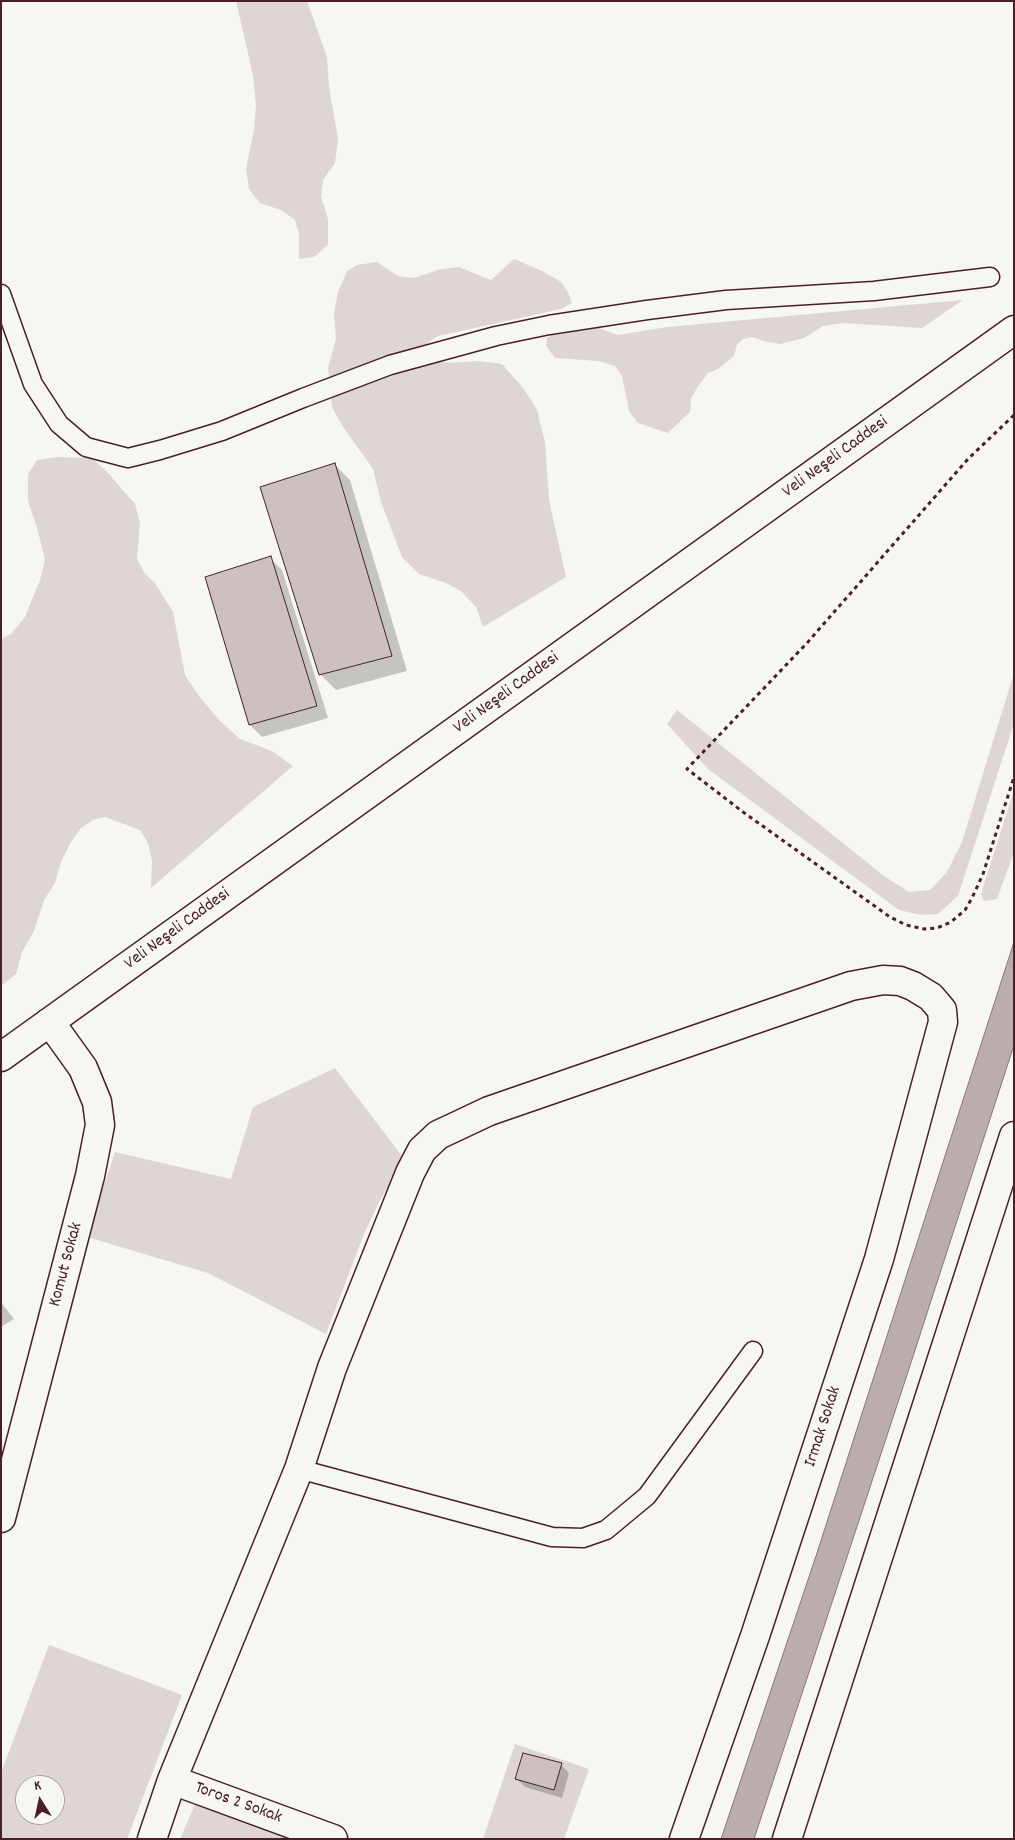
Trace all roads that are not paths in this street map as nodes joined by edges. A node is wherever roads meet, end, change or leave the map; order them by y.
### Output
1 (990, 277) dead end
2 (1, 294) edge
3 (1014, 330) edge
4 (50, 1022) junction
5 (1, 1058) edge
6 (1014, 1136) edge
7 (753, 1351) dead end
8 (299, 1468) junction
9 (1, 1518) edge
10 (172, 1780) junction
11 (152, 1839) edge
12 (333, 1839) edge
13 (684, 1839) edge
14 (787, 1839) edge

1 - 2 lane
3 - 4 street, Veli Neşeli Caddesi
4 - 5 street, Veli Neşeli Caddesi
4 - 9 street, Komut Sokak
6 - 14 street
7 - 8 lane
8 - 10 street
8 - 13 street, Irmak Sokak
10 - 11 street
10 - 12 street, Toros 2 Sokak

